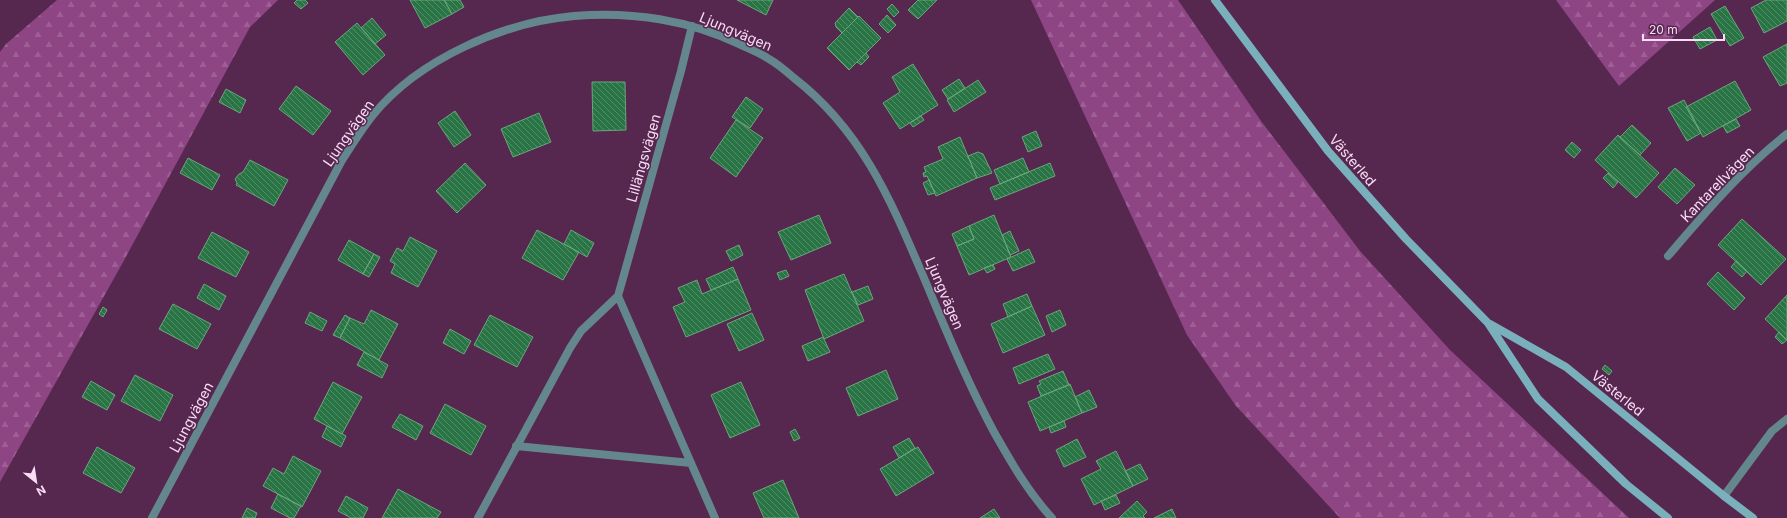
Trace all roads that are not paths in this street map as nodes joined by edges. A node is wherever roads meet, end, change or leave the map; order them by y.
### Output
1 (1215, 0) edge
2 (692, 26) junction
3 (1787, 134) edge
4 (1668, 256) dead end
5 (618, 296) junction
6 (1488, 323) junction
7 (1787, 418) edge
8 (516, 446) junction
9 (691, 463) junction
10 (1724, 496) junction
11 (152, 518) edge
12 (478, 518) edge
13 (715, 518) edge
14 (1052, 518) edge
15 (1668, 518) edge
16 (1753, 518) edge

1 - 6 street, Västerled
2 - 5 street, Lillängsvägen
2 - 11 street, Ljungvägen
2 - 14 street, Ljungvägen
3 - 4 street, Kantarellvägen
5 - 8 street
5 - 9 street
6 - 10 street, Västerled
6 - 15 street, Västerled
7 - 10 street
8 - 9 street
8 - 12 street
9 - 13 street
10 - 16 street, Västerled

